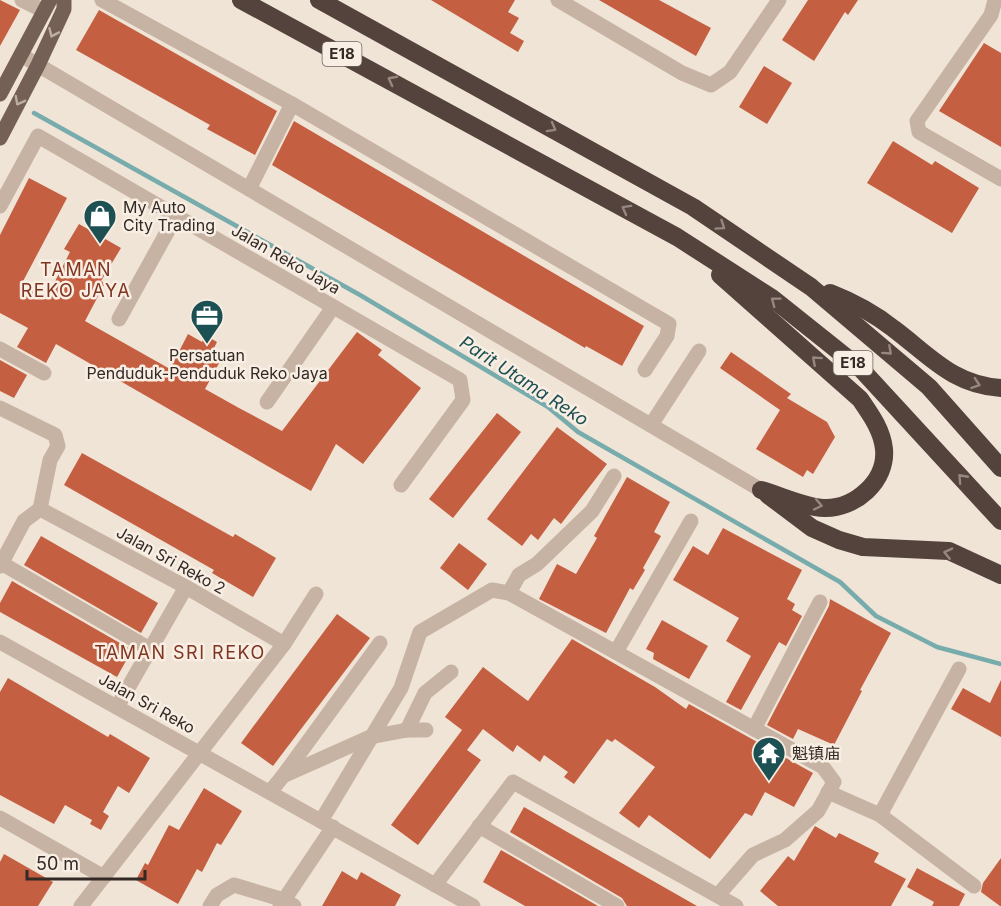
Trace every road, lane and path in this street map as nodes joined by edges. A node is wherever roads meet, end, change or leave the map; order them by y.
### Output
1 (22, 0) edge
2 (64, 0) edge
3 (102, 0) edge
4 (241, 0) edge
5 (319, 0) edge
6 (558, 0) edge
7 (779, 0) edge
8 (995, 0) edge
9 (47, 5) edge
10 (996, 18) edge
11 (21, 55) junction
12 (38, 65) junction
13 (0, 94) edge
14 (292, 104) junction
15 (0, 138) edge
16 (1001, 179) edge
17 (249, 189) junction
18 (0, 206) edge
19 (176, 216) junction
20 (677, 237) junction
21 (811, 286) junction
22 (333, 307) junction
23 (119, 319) dead end
24 (0, 349) edge
25 (699, 351) dead end
26 (645, 370) dead end
27 (44, 373) dead end
28 (1001, 388) edge
29 (267, 402) dead end
30 (0, 408) edge
31 (651, 425) junction
32 (1001, 468) edge
33 (614, 476) dead end
34 (401, 485) dead end
35 (761, 490) junction
36 (40, 509) junction
37 (691, 521) dead end
38 (1001, 521) edge
39 (1, 565) edge
40 (1001, 575) edge
41 (186, 587) junction
42 (509, 593) junction
43 (316, 594) dead end
44 (820, 602) dead end
45 (0, 642) edge
46 (380, 643) dead end
47 (284, 644) junction
48 (150, 649) junction
49 (616, 652) junction
50 (959, 669) dead end
51 (451, 672) dead end
52 (117, 707) junction
53 (754, 729) junction
54 (407, 730) junction
55 (426, 730) dead end
56 (370, 737) junction
57 (199, 753) junction
58 (283, 776) junction
59 (270, 792) junction
60 (828, 792) junction
61 (880, 815) junction
62 (0, 818) edge
63 (327, 824) junction
64 (479, 826) junction
65 (104, 877) junction
66 (435, 885) junction
67 (974, 886) dead end
68 (718, 896) junction
69 (286, 904) edge
70 (81, 906) edge
71 (210, 906) edge
72 (473, 906) edge
73 (617, 906) edge
74 (736, 906) edge

1 - 9 street
2 -> 12 main road
3 - 14 street
20 -> 4 highway, E18
5 -> 21 highway, E18
6 - 7 street
8 - 10 street
9 - 11 main road
10 - 16 street
11 - 12 street
11 - 13 main road
12 -> 15 main road
12 - 17 street
14 - 17 street
14 - 26 street
17 - 31 street
18 - 19 street, Jalan Reko Jaya
19 - 22 street, Jalan Reko Jaya
19 - 23 street
35 -> 20 highway
38 -> 20 highway, E18
21 -> 28 highway
21 -> 32 highway, E18
22 - 29 street
22 - 34 street, Jalan Reko Jaya
24 - 27 street
25 - 31 street
30 - 36 street
31 - 35 street
33 - 42 street
40 -> 35 highway
36 - 39 street
36 - 41 street, Jalan Sri Reko 2
37 - 49 street
39 - 48 street
41 - 47 street, Jalan Sri Reko 2
41 - 48 street
42 - 49 street
42 - 56 street
43 - 47 street, Jalan Sri Reko
44 - 53 street
45 - 52 street, Jalan Sri Reko
46 - 58 street
47 - 57 street, Jalan Sri Reko
48 - 52 street
49 - 53 street
50 - 61 street
51 - 54 street
52 - 57 street, Jalan Sri Reko
53 - 60 street
54 - 55 street
54 - 56 street
56 - 58 street
56 - 63 street
57 - 59 street
57 - 65 street
58 - 59 street
59 - 63 street
60 - 61 street
60 - 68 street
61 - 67 street
62 - 65 street
63 - 66 street
63 - 69 street
64 - 66 street
64 - 68 street
64 - 73 street
65 - 70 street
66 - 72 street
68 - 74 street
69 - 71 street

